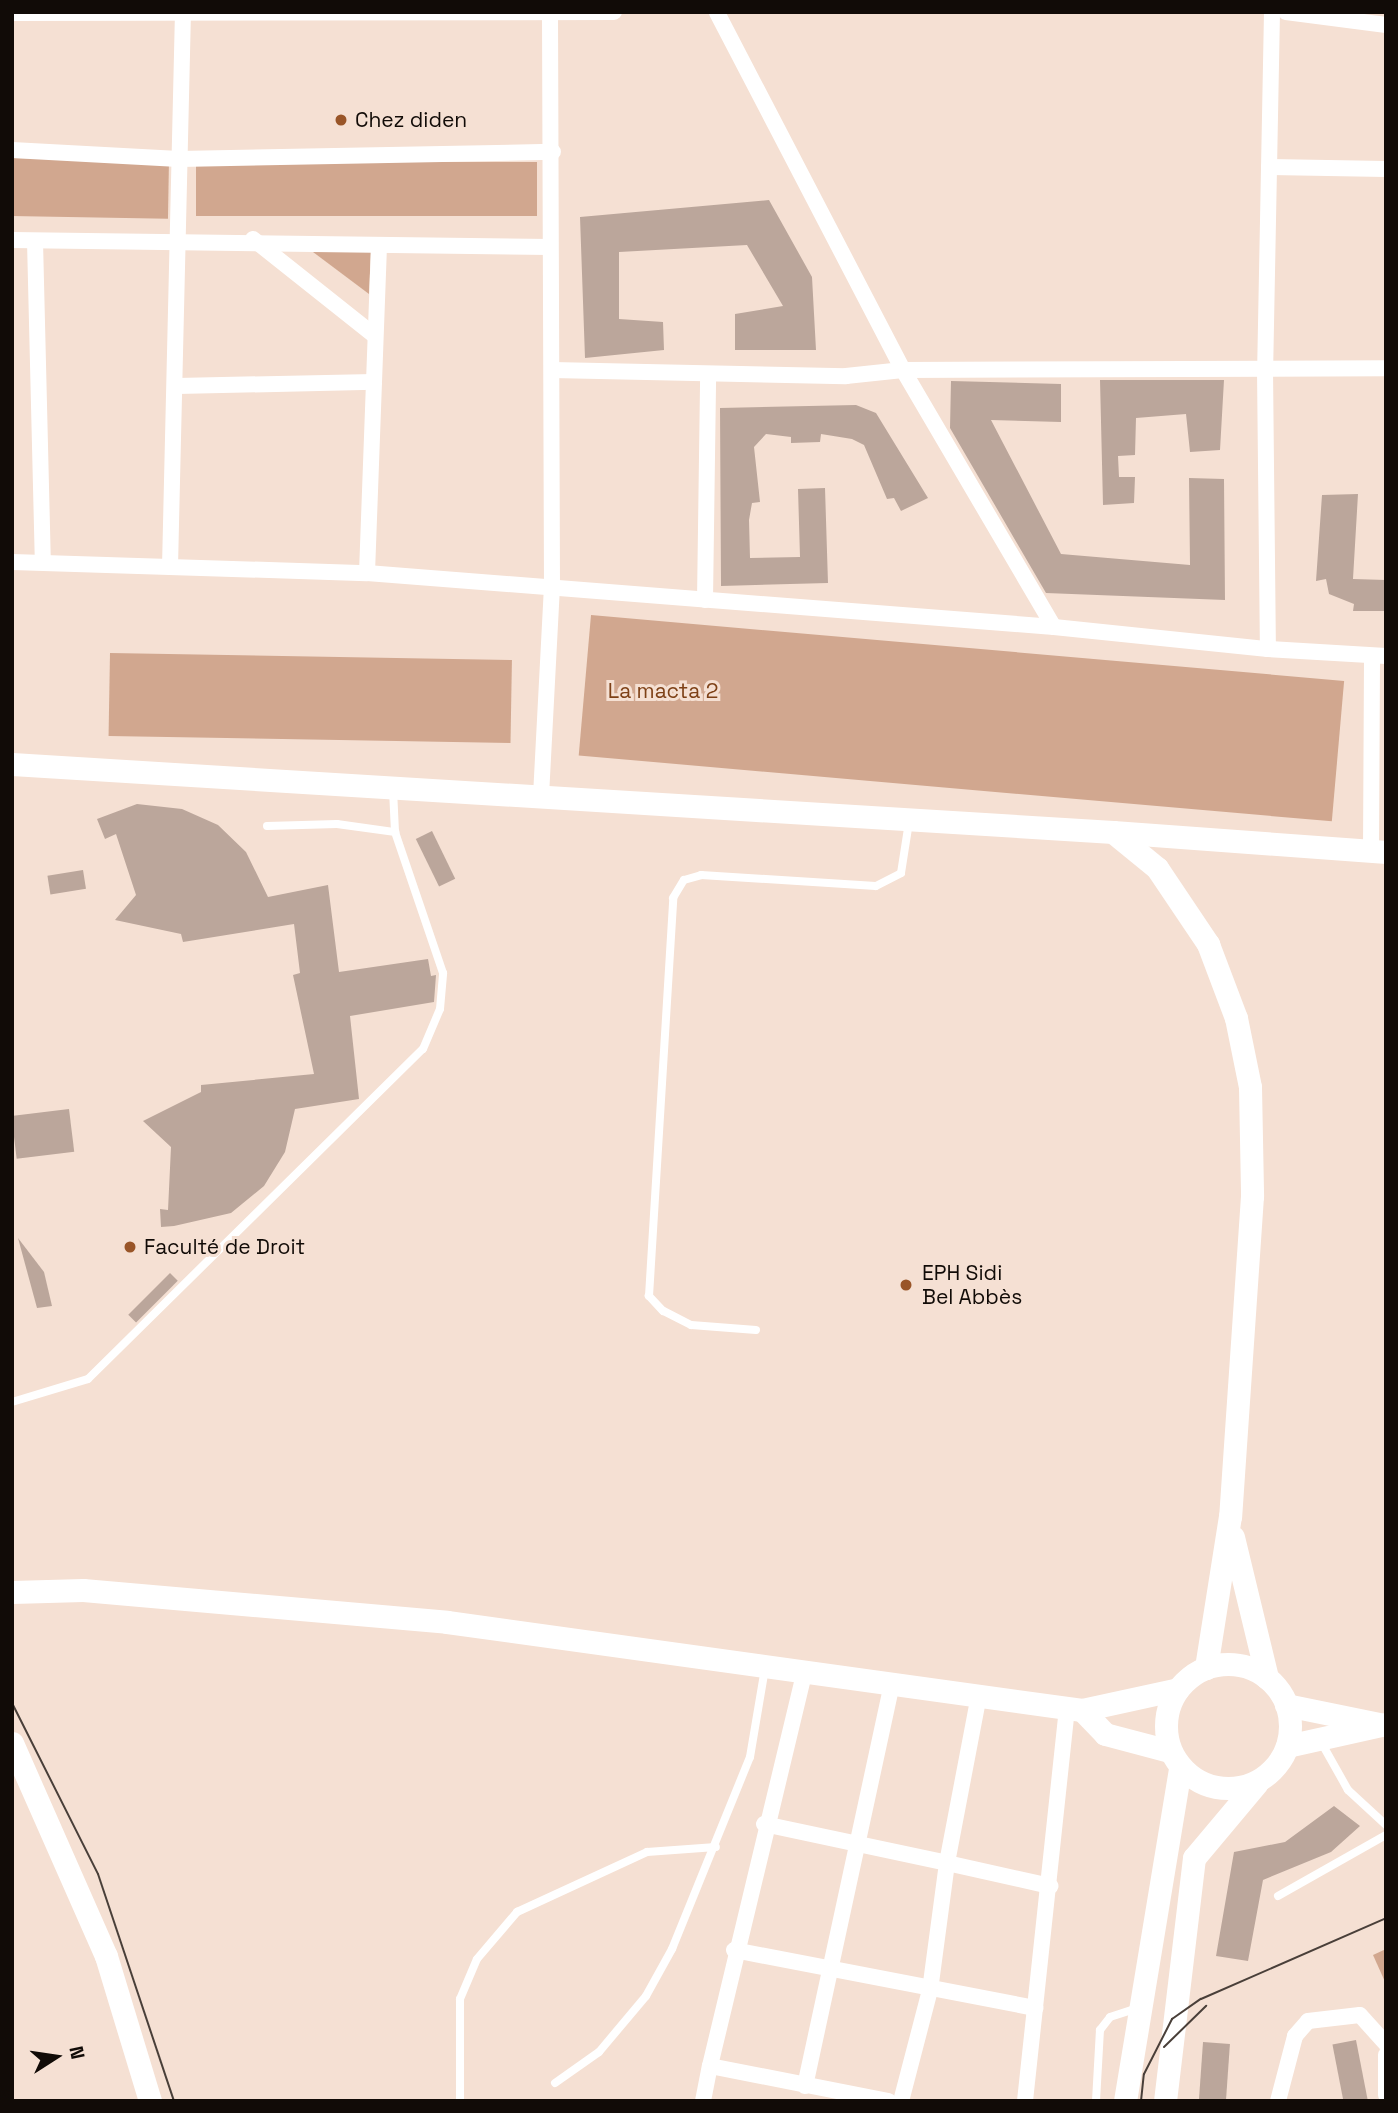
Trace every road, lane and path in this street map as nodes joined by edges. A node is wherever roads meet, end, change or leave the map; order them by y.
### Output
1 (614, 12) edge
2 (717, 12) edge
3 (1272, 12) edge
4 (1286, 12) edge
5 (12, 13) edge
6 (183, 13) edge
7 (550, 14) edge
8 (1386, 25) edge
9 (12, 150) edge
10 (552, 152) junction
11 (179, 159) junction
12 (1269, 167) junction
13 (1386, 169) edge
14 (175, 239) junction
15 (253, 239) junction
16 (12, 240) edge
17 (35, 241) junction
18 (379, 245) junction
19 (550, 247) junction
20 (376, 336) junction
21 (1386, 368) edge
22 (552, 370) junction
23 (904, 370) junction
24 (1265, 370) junction
25 (708, 374) junction
26 (374, 382) junction
27 (177, 386) junction
28 (12, 562) edge
29 (43, 562) junction
30 (170, 567) junction
31 (367, 573) junction
32 (552, 588) junction
33 (705, 600) junction
34 (1054, 627) junction
35 (1268, 649) junction
36 (1379, 656) edge
37 (12, 764) edge
38 (393, 787) junction
39 (541, 796) junction
40 (909, 819) junction
41 (267, 826) dead end
42 (395, 832) junction
43 (1112, 832) junction
44 (1378, 851) edge
45 (757, 1330) dead end
46 (12, 1402) edge
47 (1230, 1516) junction
48 (12, 1592) edge
49 (765, 1665) junction
50 (1206, 1668) junction
51 (805, 1670) junction
52 (1268, 1678) junction
53 (892, 1684) junction
54 (1178, 1689) junction
55 (979, 1695) junction
56 (1286, 1705) junction
57 (1074, 1709) junction
58 (1385, 1725) edge
59 (1321, 1742) junction
60 (12, 1743) edge
61 (1287, 1746) junction
62 (1175, 1759) junction
63 (1259, 1781) junction
64 (764, 1824) junction
65 (1386, 1825) edge
66 (1386, 1835) edge
67 (862, 1841) junction
68 (716, 1847) junction
69 (947, 1863) junction
70 (1049, 1886) junction
71 (1278, 1896) dead end
72 (734, 1950) junction
73 (834, 1969) junction
74 (930, 1990) junction
75 (1140, 2007) junction
76 (1035, 2008) junction
77 (1386, 2044) edge
78 (1386, 2055) edge
79 (710, 2066) junction
80 (555, 2083) dead end
81 (805, 2086) junction
82 (1386, 2095) edge
83 (150, 2101) edge
84 (460, 2101) edge
85 (703, 2101) edge
86 (889, 2101) edge
87 (901, 2101) edge
88 (1025, 2101) edge
89 (1096, 2101) edge
90 (1125, 2101) edge
91 (1165, 2101) edge
92 (1278, 2101) edge

1 - 7 street
2 - 23 street
3 - 12 street
4 - 8 street
5 - 6 street
6 - 7 street
6 - 11 street
7 - 10 street
9 - 11 street
10 - 11 street
10 - 19 street
11 - 14 street
12 - 13 street
12 - 24 street
14 - 15 street
14 - 17 street
14 - 27 street
15 - 18 street
15 - 20 street
16 - 17 street
17 - 29 street
18 - 19 street
18 - 20 street
19 - 22 street
20 - 26 street
21 - 24 street
22 - 25 street
22 - 32 street
23 - 24 street
23 - 25 street
23 - 34 street
24 - 35 street
25 - 33 street
26 - 27 street
26 - 31 street
27 - 30 street
28 - 29 street
29 - 30 street
30 - 31 street
31 - 32 street
32 - 33 street
32 - 39 street
33 - 34 street
34 - 35 street
35 - 36 street
36 - 44 street
37 - 38 main road
38 - 39 main road
38 - 42 lane
39 - 40 main road
40 - 43 main road
40 - 45 lane
41 - 42 lane
42 - 46 lane
43 - 44 main road
43 - 47 main road
47 - 50 main road
47 - 52 main road
48 - 49 main road
49 - 51 main road
49 - 68 lane
50 - 52 main road
50 - 54 main road
51 - 53 main road
51 - 64 street
52 - 56 main road
53 - 55 main road
53 - 67 street
54 - 57 main road
54 - 62 main road
55 - 57 main road
55 - 69 street
56 - 58 main road
56 - 61 main road
57 - 62 main road
57 - 70 street
58 - 59 main road
59 - 61 main road
59 - 65 lane
60 - 83 main road
61 - 63 main road
62 - 63 main road
62 - 75 main road
63 - 91 main road
64 - 67 street
64 - 72 street
66 - 71 lane
67 - 69 street
67 - 73 street
68 - 80 lane
68 - 84 lane
69 - 70 street
69 - 74 street
70 - 76 street
72 - 73 street
72 - 79 street
73 - 74 street
73 - 81 street
74 - 76 street
74 - 87 street
75 - 89 lane
75 - 90 main road
76 - 88 street
77 - 92 street
78 - 82 street
79 - 81 street
79 - 85 street
81 - 86 street

